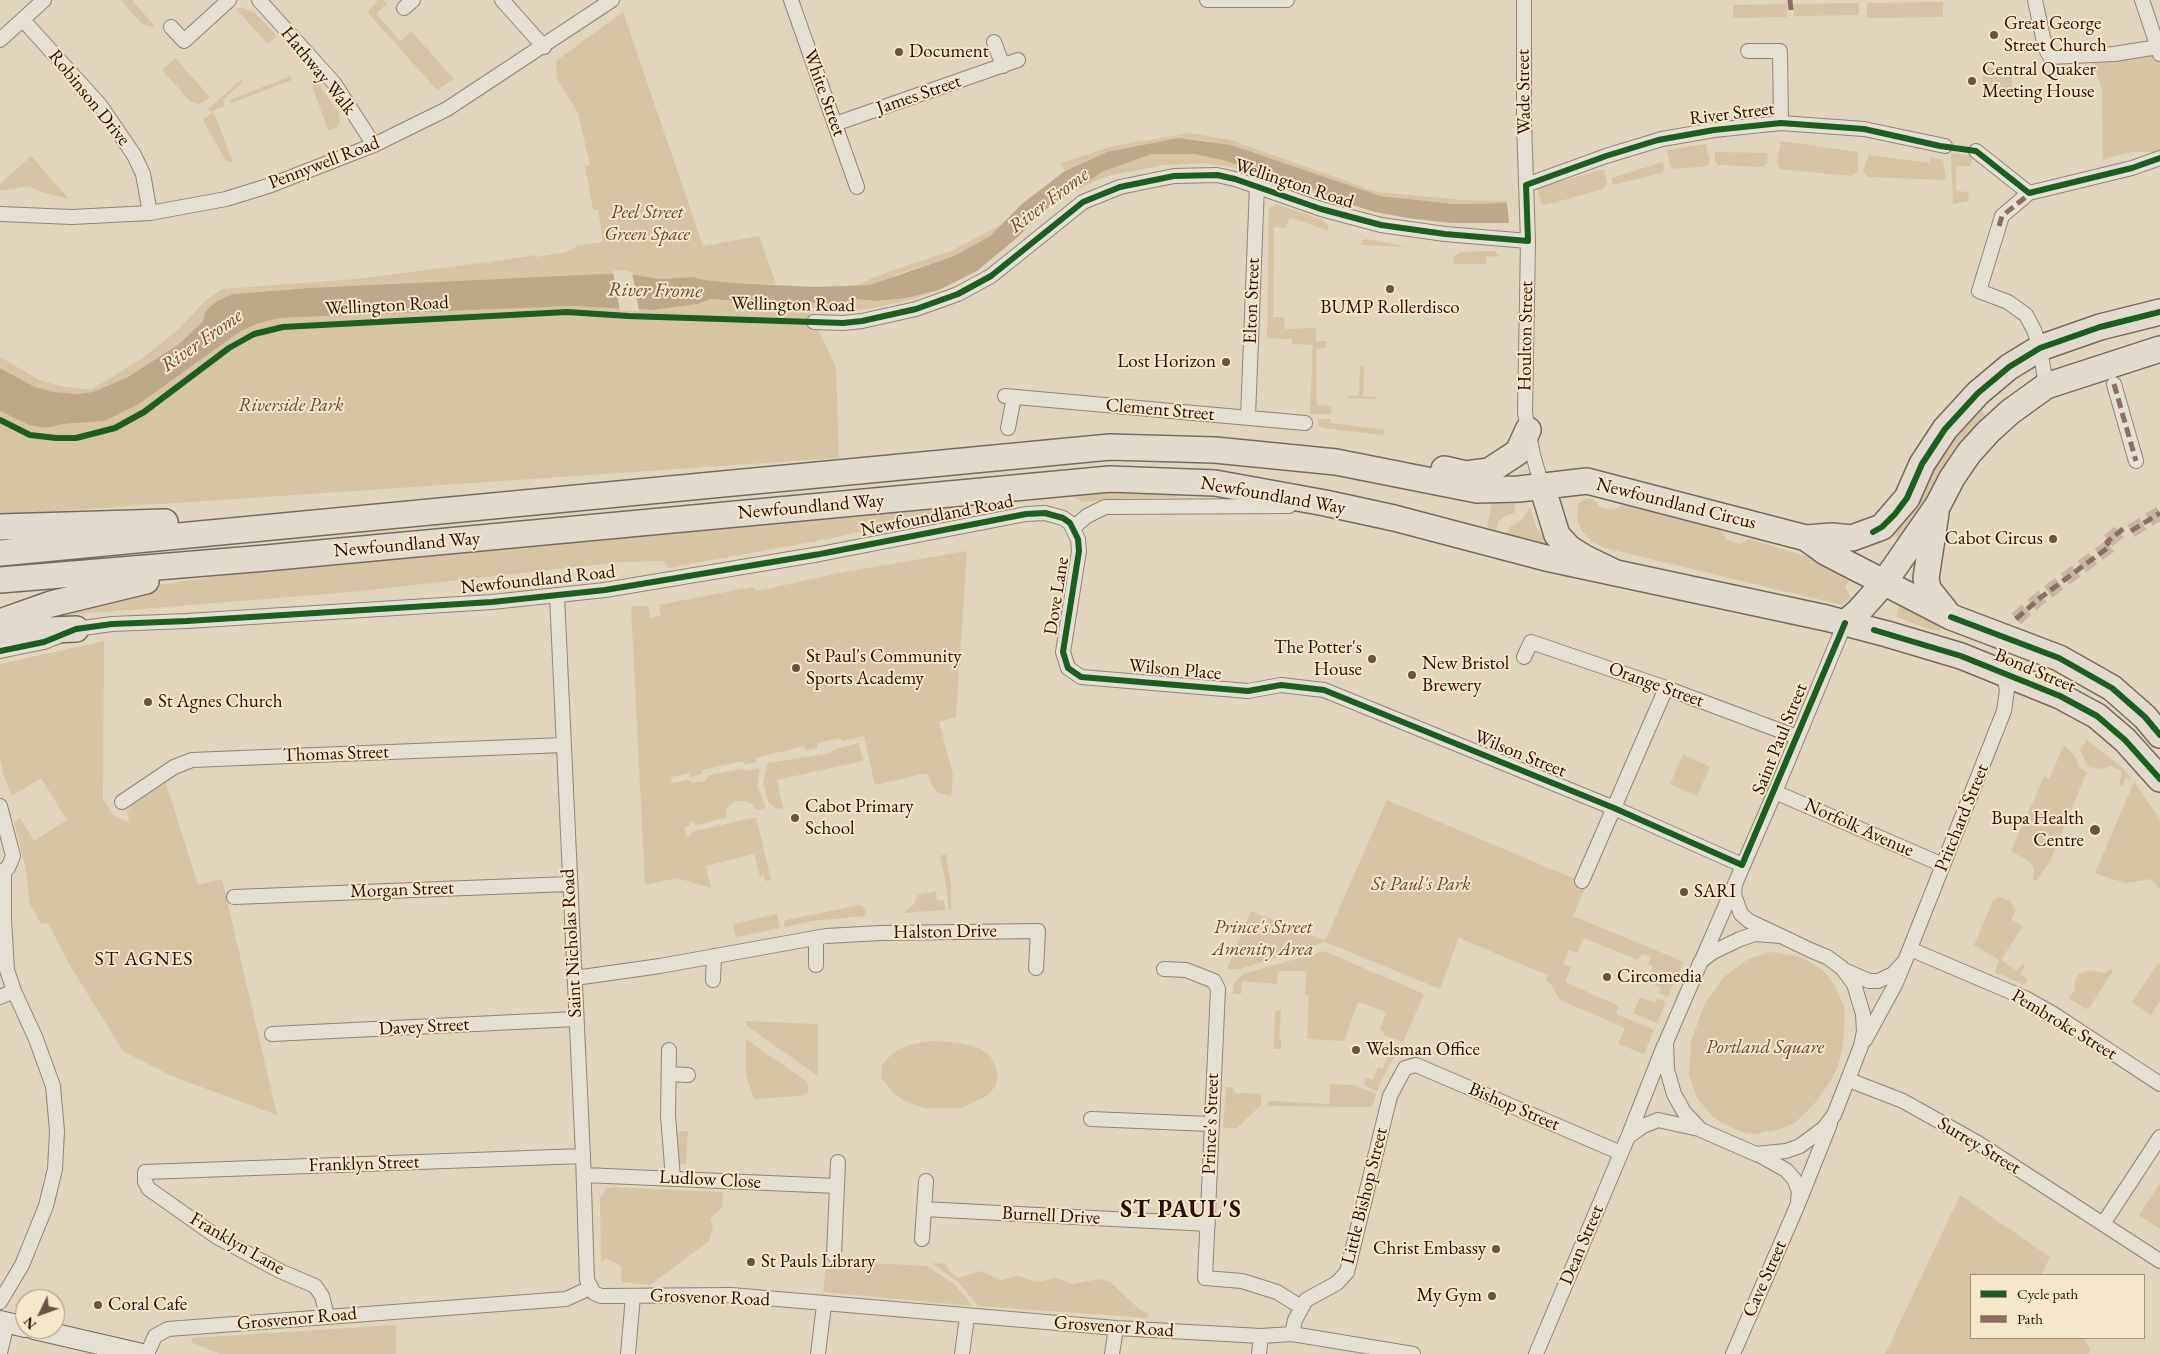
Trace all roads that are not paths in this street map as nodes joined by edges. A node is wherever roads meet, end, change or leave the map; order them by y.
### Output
1 (44, 0) edge
2 (230, 0) edge
3 (259, 0) edge
4 (502, 0) edge
5 (612, 0) edge
6 (791, 0) edge
7 (1207, 0) edge
8 (1287, 0) edge
9 (1524, 0) edge
10 (2035, 0) edge
11 (2142, 0) edge
12 (23, 20) junction
13 (171, 26) dead end
14 (0, 40) edge
15 (994, 42) dead end
16 (544, 47) junction
17 (1748, 51) dead end
18 (2159, 51) edge
19 (1018, 60) dead end
20 (1003, 66) junction
21 (1781, 123) junction
22 (835, 124) junction
23 (374, 145) junction
24 (1945, 146) dead end
25 (1976, 151) dead end
26 (2160, 158) edge
27 (1526, 184) junction
28 (1257, 185) junction
29 (857, 187) dead end
30 (2029, 193) junction
31 (150, 213) junction
32 (0, 214) edge
33 (1528, 241) junction
34 (2160, 312) edge
35 (814, 322) dead end
36 (2040, 348) junction
37 (2160, 348) edge
38 (2114, 384) dead end
39 (2046, 386) junction
40 (1248, 417) junction
41 (1305, 423) dead end
42 (1008, 428) dead end
43 (1528, 430) junction
44 (2136, 461) dead end
45 (1336, 462) junction
46 (1542, 486) junction
47 (1325, 503) junction
48 (1938, 506) junction
49 (373, 518) junction
50 (0, 526) edge
51 (1074, 527) junction
52 (1806, 538) junction
53 (0, 553) edge
54 (266, 558) junction
55 (1616, 574) junction
56 (0, 580) edge
57 (1883, 584) junction
58 (557, 596) junction
59 (1951, 617) junction
60 (0, 622) edge
61 (1845, 623) junction
62 (76, 628) junction
63 (0, 632) edge
64 (0, 651) edge
65 (1524, 657) dead end
66 (1068, 668) joint
67 (2003, 673) junction
68 (1281, 685) joint
69 (1666, 688) junction
70 (2160, 735) edge
71 (1796, 737) junction
72 (563, 746) junction
73 (2160, 779) edge
74 (1775, 792) junction
75 (122, 802) dead end
76 (0, 806) edge
77 (1614, 808) junction
78 (1943, 865) junction
79 (1742, 866) junction
80 (2, 871) edge
81 (1582, 881) dead end
82 (570, 884) junction
83 (1734, 884) junction
84 (234, 897) dead end
85 (1781, 936) junction
86 (816, 938) junction
87 (1907, 955) junction
88 (714, 956) junction
89 (1701, 961) junction
90 (816, 965) dead end
91 (1036, 968) dead end
92 (1842, 968) junction
93 (1164, 969) dead end
94 (575, 978) junction
95 (713, 980) dead end
96 (14, 991) junction
97 (0, 997) edge
98 (576, 1019) junction
99 (272, 1034) dead end
100 (1666, 1042) junction
101 (1861, 1046) junction
102 (670, 1050) dead end
103 (1405, 1068) joint
104 (669, 1074) junction
105 (688, 1075) dead end
106 (1849, 1080) junction
107 (2160, 1084) edge
108 (1834, 1115) junction
109 (1091, 1119) dead end
110 (1210, 1124) junction
111 (1702, 1130) junction
112 (1628, 1137) junction
113 (2160, 1137) edge
114 (1621, 1153) junction
115 (1756, 1154) junction
116 (583, 1156) junction
117 (838, 1162) dead end
118 (145, 1172) joint
119 (584, 1175) junction
120 (672, 1178) junction
121 (926, 1181) dead end
122 (837, 1186) junction
123 (1798, 1204) junction
124 (924, 1208) junction
125 (1208, 1224) junction
126 (2103, 1224) junction
127 (922, 1238) dead end
128 (834, 1255) dead end
129 (2160, 1261) edge
130 (590, 1288) junction
131 (632, 1296) junction
132 (0, 1302) edge
133 (824, 1305) junction
134 (1301, 1307) junction
135 (327, 1316) junction
136 (967, 1317) junction
137 (11, 1324) edge
138 (1116, 1328) junction
139 (1292, 1334) junction
140 (65, 1336) edge
141 (1261, 1336) junction
142 (0, 1353) edge
143 (142, 1354) edge
144 (147, 1354) edge
145 (628, 1354) edge
146 (818, 1354) edge
147 (962, 1354) edge
148 (1112, 1354) edge
149 (1259, 1354) edge
150 (1413, 1354) edge
151 (1536, 1354) edge
152 (1733, 1354) edge

1 - 12 street
2 - 13 street
3 - 23 street, Hathway Walk
4 - 16 street
5 - 16 street, Pennywell Road
6 - 22 street, White Street
7 - 8 street
9 - 27 street, Wade Street
10 - 18 street
11 - 18 street
12 - 14 street
12 - 31 street, Robinson Drive
15 - 20 street
16 - 23 street, Pennywell Road
17 - 21 street
19 - 20 street, James Street
20 - 22 street, James Street
21 - 24 street, River Street
21 - 27 street, River Street
22 - 29 street, White Street
23 - 31 street, Pennywell Road
25 - 30 street
26 - 30 street
27 - 33 street, Houlton Street
28 - 33 street, Wellington Road
28 - 35 street, Wellington Road
28 - 40 street, Elton Street
30 - 36 street
31 - 32 street, Pennywell Road
33 - 43 street, Houlton Street
34 - 36 highway
36 - 39 street
36 - 52 highway
37 - 39 highway
38 - 44 street
39 - 48 highway
40 - 41 street, Clement Street
40 - 42 street, Clement Street
43 - 45 highway
43 - 46 street, Houlton Street
45 - 46 highway, Newfoundland Way
45 - 49 highway, Newfoundland Way
46 - 52 highway, Newfoundland Circus
46 - 55 highway
47 - 51 street
47 - 54 highway, Newfoundland Way
47 - 55 highway, Newfoundland Way
48 - 57 highway
48 - 59 highway
49 - 50 highway
49 - 53 highway
51 - 58 street, Newfoundland Road
51 - 66 street, Dove Lane
52 - 57 highway, Newfoundland Circus
54 - 56 highway
54 - 60 highway
55 - 61 highway
57 - 59 highway, Bond Street
57 - 61 highway
58 - 62 street, Newfoundland Road
58 - 72 street, Saint Nicholas Road
59 - 70 highway, Bond Street
61 - 67 highway, Bond Street
61 - 71 street, Saint Paul Street
62 - 63 highway
62 - 64 street, Newfoundland Road
65 - 69 street, Orange Street
66 - 68 street, Wilson Place
67 - 73 highway, Bond Street
67 - 78 street, Pritchard Street
68 - 77 street, Wilson Street
69 - 71 street, Orange Street
69 - 77 street
71 - 74 street, Saint Paul Street
72 - 75 street, Thomas Street
72 - 82 street, Saint Nicholas Road
74 - 78 street, Norfolk Avenue
74 - 79 street, Saint Paul Street
76 - 80 street
77 - 79 street, Wilson Street
77 - 81 street
78 - 87 street, Pritchard Street
79 - 83 street, Saint Paul Street
80 - 96 street
82 - 84 street, Morgan Street
82 - 94 street, Saint Nicholas Road
83 - 85 street
83 - 89 street
85 - 89 street
85 - 92 street
86 - 88 street, Halston Drive
86 - 90 street
86 - 91 street, Halston Drive
87 - 92 street
87 - 101 street
87 - 107 street, Pembroke Street
88 - 94 street, Halston Drive
88 - 95 street
89 - 100 street
92 - 101 street
93 - 110 street, Prince's Street
94 - 98 street, Saint Nicholas Road
96 - 97 street
96 - 132 street
98 - 99 street, Davey Street
98 - 116 street, Saint Nicholas Road
100 - 111 street
100 - 112 street
101 - 106 street
102 - 104 street
103 - 114 street, Bishop Street
103 - 134 street, Little Bishop Street
104 - 105 street
104 - 120 street
106 - 108 street
106 - 126 street, Surrey Street
108 - 115 street
108 - 123 street
109 - 110 street
110 - 125 street, Prince's Street
111 - 112 street
111 - 115 street
112 - 114 street, Dean Street
113 - 126 street
114 - 151 street, Dean Street
115 - 123 street
116 - 118 street, Franklyn Street
116 - 119 street, Saint Nicholas Road
117 - 122 street
118 - 135 street, Franklyn Lane
119 - 120 street, Ludlow Close
119 - 130 street, Saint Nicholas Road
120 - 122 street, Ludlow Close
121 - 124 street
122 - 128 street
123 - 152 street, Cave Street
124 - 125 street, Burnell Drive
124 - 127 street
125 - 134 street, Prince's Street
126 - 129 street, Surrey Street
130 - 131 street, Grosvenor Road
130 - 135 street, Grosvenor Road
131 - 133 street, Grosvenor Road
131 - 145 street
133 - 136 street, Grosvenor Road
133 - 146 street
134 - 139 street
135 - 144 street, Grosvenor Road
136 - 138 street, Grosvenor Road
136 - 147 street
137 - 142 street
138 - 141 street, Grosvenor Road
138 - 148 street
139 - 141 street, Grosvenor Road
139 - 150 street, Grosvenor Road
140 - 143 main road
141 - 149 street

